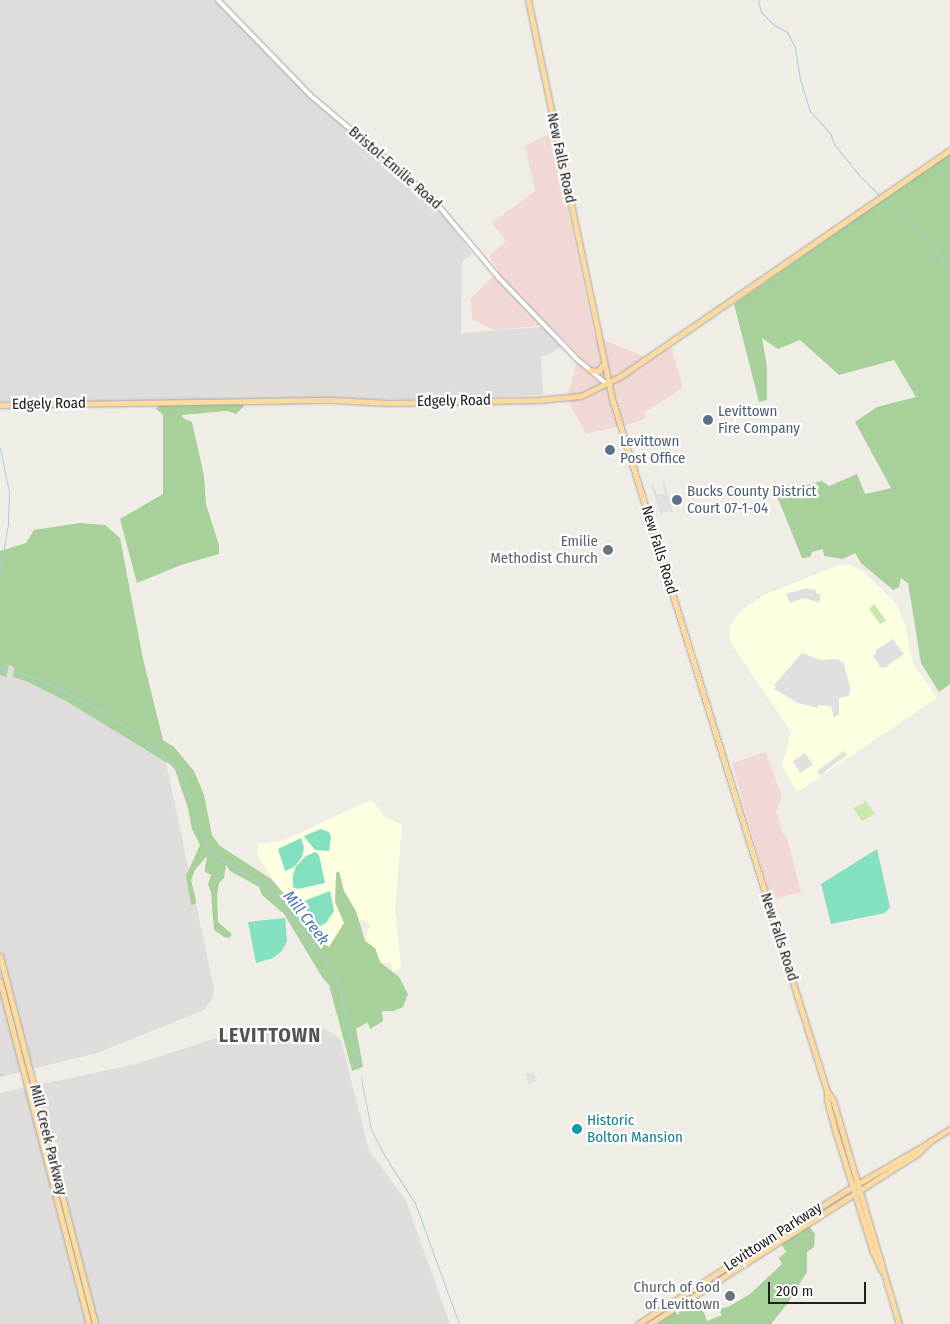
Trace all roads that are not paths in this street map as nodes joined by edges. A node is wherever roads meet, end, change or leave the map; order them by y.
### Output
1 (218, 0) edge
2 (528, 0) edge
3 (950, 150) edge
4 (604, 364) junction
5 (590, 370) junction
6 (608, 384) junction
7 (0, 404) edge
8 (0, 956) edge
9 (0, 981) edge
10 (950, 1129) edge
11 (856, 1188) junction
12 (89, 1324) edge
13 (95, 1324) edge
14 (638, 1324) edge
15 (650, 1324) edge
16 (899, 1324) edge

1 - 5 street, Bristol-Emilie Road
2 - 4 main road, New Falls Road
3 - 6 main road, Edgely Road
4 - 5 main road
4 - 6 main road, New Falls Road
5 - 6 street, Bristol-Emilie Road
6 - 7 main road, Edgely Road
6 - 11 main road, New Falls Road
8 - 13 main road, Mill Creek Parkway
9 - 12 main road, Mill Creek Parkway
10 - 11 main road
11 - 14 main road, Levittown Parkway
11 - 15 main road, Levittown Parkway
11 - 16 main road, New Falls Road

